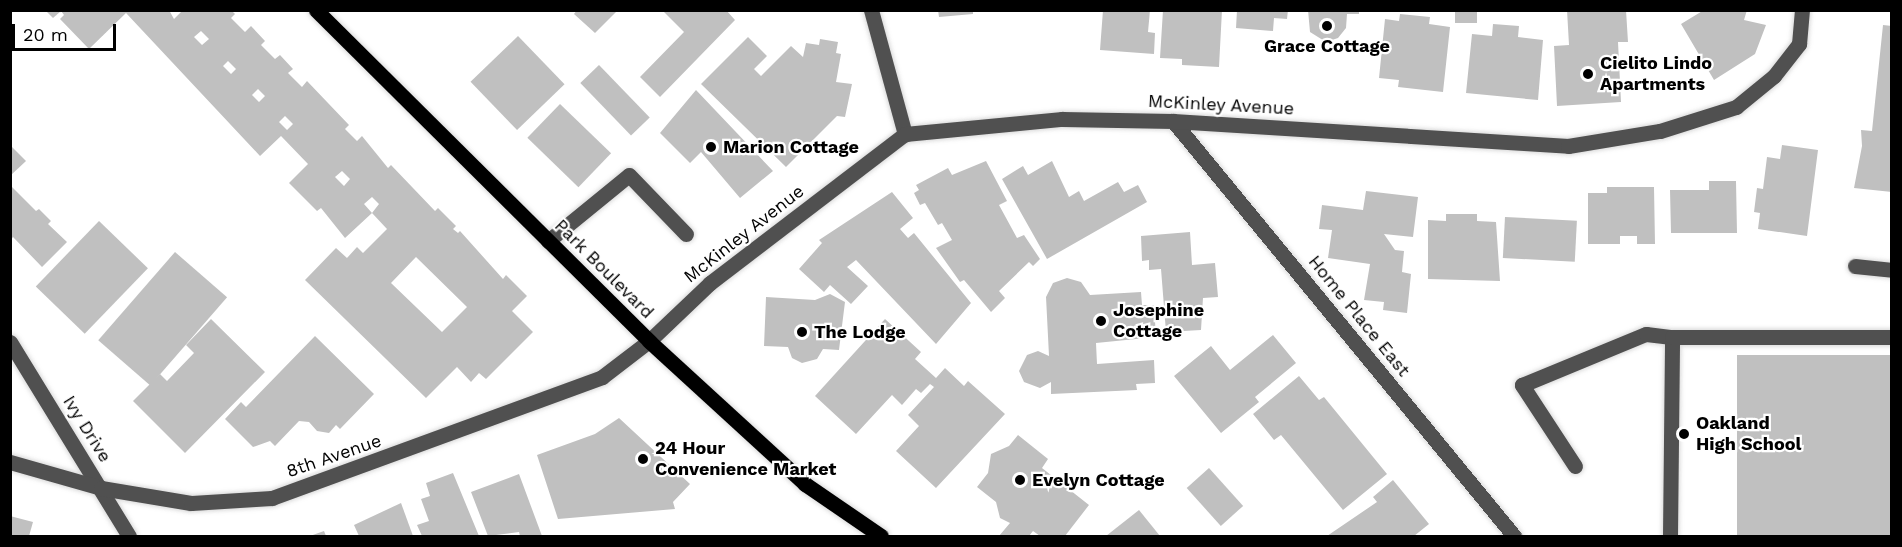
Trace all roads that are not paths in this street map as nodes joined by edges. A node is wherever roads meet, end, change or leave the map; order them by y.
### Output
1 (316, 10) edge
2 (871, 10) edge
3 (1802, 10) edge
4 (1173, 121) junction
5 (905, 134) junction
6 (686, 234) dead end
7 (548, 241) junction
8 (1855, 266) dead end
9 (1892, 270) edge
10 (1672, 337) junction
11 (1892, 337) edge
12 (649, 341) junction
13 (10, 342) edge
14 (10, 462) edge
15 (1575, 466) dead end
16 (101, 488) junction
17 (129, 537) edge
18 (881, 537) edge
19 (1514, 537) edge
20 (1671, 537) edge

1 - 7 main road, Park Boulevard
2 - 5 street
3 - 4 street, McKinley Avenue
4 - 5 street, McKinley Avenue
4 - 19 street, Home Place East
5 - 12 street, McKinley Avenue
6 - 7 street
7 - 12 main road, Park Boulevard
8 - 9 street
10 - 11 street
10 - 15 street
10 - 20 street
12 - 16 street, 8th Avenue
12 - 18 main road, Park Boulevard
13 - 16 street, Ivy Drive
14 - 16 street, 8th Avenue
16 - 17 street, Ivy Drive

